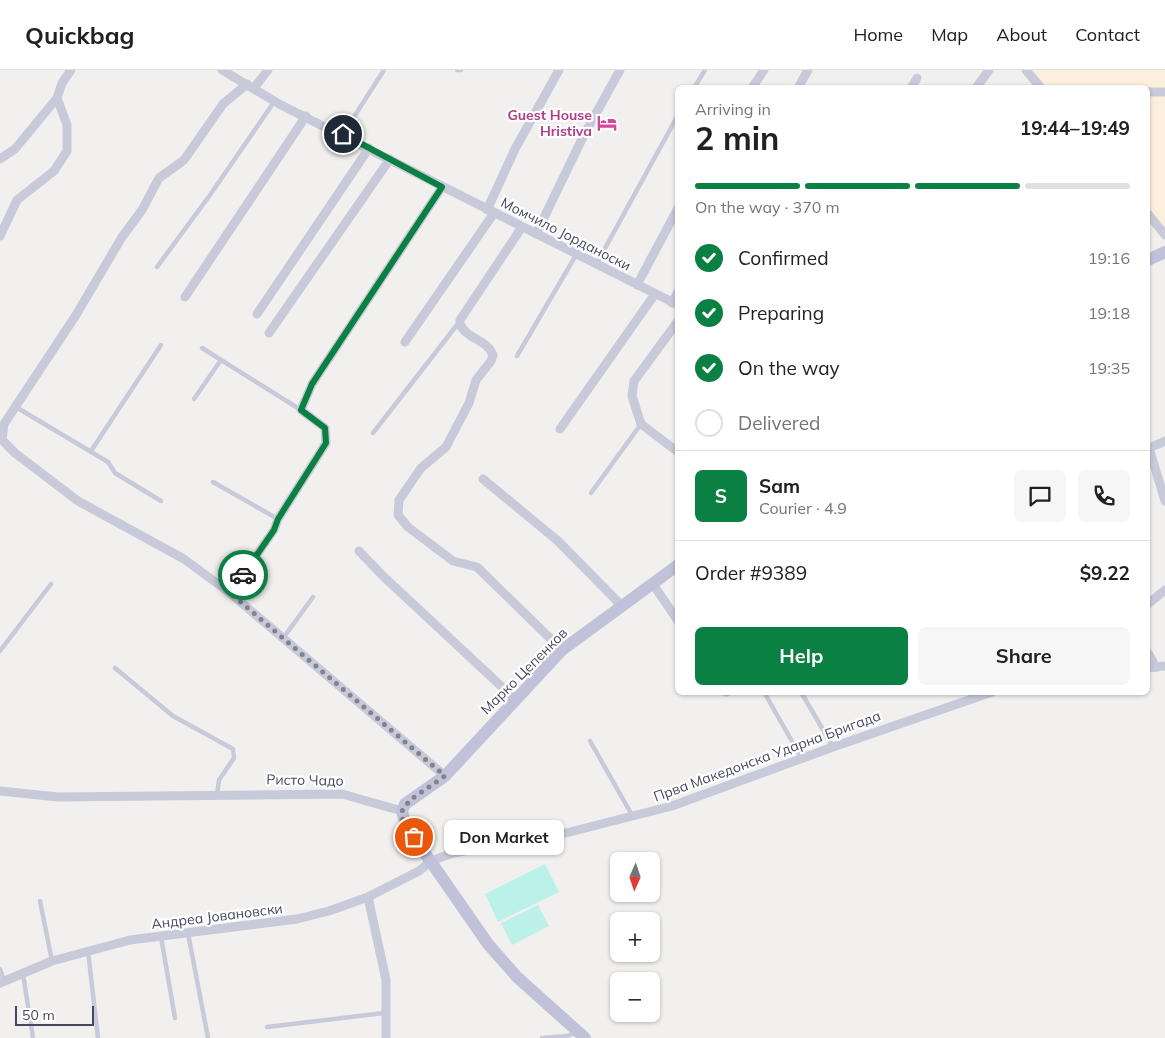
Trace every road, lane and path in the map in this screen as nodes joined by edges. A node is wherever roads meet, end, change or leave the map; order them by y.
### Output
1 (71, 70) edge
2 (222, 70) edge
3 (268, 70) edge
4 (384, 70) edge
5 (457, 70) edge
6 (461, 70) edge
7 (559, 70) edge
8 (620, 70) edge
9 (705, 70) edge
10 (764, 70) edge
11 (808, 70) edge
12 (989, 70) edge
13 (1026, 70) edge
14 (918, 78) dead end
15 (696, 85) edge
16 (754, 85) edge
17 (800, 85) edge
18 (914, 85) edge
19 (978, 85) edge
20 (1038, 85) edge
21 (250, 86) junction
22 (1150, 92) edge
23 (1165, 92) edge
24 (57, 98) junction
25 (275, 100) junction
26 (306, 116) junction
27 (675, 120) edge
28 (343, 134) junction
29 (370, 148) junction
30 (0, 159) edge
31 (390, 159) junction
32 (442, 187) junction
33 (490, 211) junction
34 (675, 214) edge
35 (1150, 216) edge
36 (522, 227) junction
37 (536, 234) junction
38 (1165, 235) edge
39 (0, 236) edge
40 (1165, 252) edge
41 (576, 255) junction
42 (1150, 259) edge
43 (596, 265) junction
44 (157, 267) dead end
45 (637, 285) junction
46 (655, 294) junction
47 (185, 297) dead end
48 (675, 304) edge
49 (257, 314) dead end
50 (460, 320) junction
51 (675, 325) edge
52 (269, 333) dead end
53 (405, 342) dead end
54 (161, 345) dead end
55 (202, 348) dead end
56 (517, 356) dead end
57 (221, 360) junction
58 (194, 399) dead end
59 (16, 407) junction
60 (301, 410) junction
61 (641, 424) junction
62 (560, 428) dead end
63 (373, 433) dead end
64 (1165, 441) edge
65 (1150, 446) edge
66 (675, 450) edge
67 (91, 451) junction
68 (1150, 453) edge
69 (483, 479) dead end
70 (213, 482) dead end
71 (591, 493) dead end
72 (161, 501) dead end
73 (1165, 501) edge
74 (278, 519) junction
75 (359, 550) dead end
76 (675, 566) edge
77 (51, 584) dead end
78 (653, 584) junction
79 (1165, 590) edge
80 (230, 593) junction
81 (314, 597) dead end
82 (1150, 602) edge
83 (621, 605) junction
84 (675, 617) edge
85 (284, 637) junction
86 (562, 650) junction
87 (0, 651) edge
88 (115, 668) dead end
89 (766, 695) edge
90 (803, 695) edge
91 (983, 695) edge
92 (515, 698) junction
93 (590, 740) dead end
94 (833, 747) junction
95 (802, 759) junction
96 (445, 776) junction
97 (0, 791) edge
98 (217, 795) junction
99 (402, 811) junction
100 (633, 817) junction
101 (432, 861) junction
102 (368, 898) junction
103 (40, 901) dead end
104 (188, 933) junction
105 (161, 937) junction
106 (88, 950) junction
107 (52, 961) junction
108 (0, 969) edge
109 (23, 972) junction
110 (2, 982) edge
111 (384, 1013) junction
112 (175, 1018) dead end
113 (267, 1027) dead end
114 (582, 1035) edge
115 (33, 1038) edge
116 (98, 1038) edge
117 (208, 1038) edge
118 (386, 1038) edge
119 (542, 1038) edge

1 - 24 street
2 - 21 street, Момчило Јорданоски
3 - 21 street
4 - 28 lane
5 - 6 lane
7 - 33 street
8 - 37 street
9 - 15 lane
10 - 16 street
11 - 17 street
12 - 19 street
13 - 20 street
14 - 18 street
21 - 25 street, Момчило Јорданоски
21 - 59 street
22 - 23 street
24 - 30 street
24 - 39 street
25 - 26 street, Момчило Јорданоски
25 - 44 lane
26 - 28 street, Момчило Јорданоски
26 - 47 street
27 - 43 lane
28 - 29 street, Момчило Јорданоски
29 - 31 street, Момчило Јорданоски
29 - 49 street
31 - 32 street, Момчило Јорданоски
31 - 52 street
32 - 33 street, Момчило Јорданоски
32 - 60 street
33 - 36 street, Момчило Јорданоски
33 - 53 street
34 - 45 street
35 - 38 street
36 - 37 street, Момчило Јорданоски
36 - 50 street
37 - 41 street, Момчило Јорданоски
40 - 42 street
41 - 43 street, Момчило Јорданоски
41 - 56 lane
43 - 45 street, Момчило Јорданоски
45 - 46 street, Момчило Јорданоски
46 - 48 street, Момчило Јорданоски
46 - 62 street
50 - 63 lane
50 - 86 street
51 - 61 street
54 - 67 lane
55 - 57 lane
57 - 58 lane
57 - 60 lane
59 - 67 lane
59 - 80 street
60 - 74 street
61 - 66 street
61 - 71 lane
64 - 65 street
67 - 72 lane
68 - 73 street
69 - 83 street
70 - 74 lane
74 - 80 street
75 - 92 street
76 - 78 street, Марко Цепенков
77 - 87 lane
78 - 83 street, Марко Цепенков
78 - 84 street
79 - 82 street
80 - 85 street
81 - 85 lane
83 - 86 street, Марко Цепенков
85 - 96 street
86 - 92 street, Марко Цепенков
88 - 98 lane
89 - 95 lane
90 - 94 lane
91 - 94 street, Прва Македонска Ударна Бригада
92 - 96 street, Марко Цепенков
93 - 100 lane
94 - 95 street, Прва Македонска Ударна Бригада
95 - 100 street, Прва Македонска Ударна Бригада
96 - 99 street, Марко Цепенков
97 - 98 street, Ристо Чадо
98 - 99 street, Ристо Чадо
99 - 101 street
100 - 101 street, Прва Македонска Ударна Бригада
101 - 102 street, Андреа Јовановски
101 - 114 street
102 - 104 street, Андреа Јовановски
102 - 111 street
103 - 107 lane
104 - 105 street, Андреа Јовановски
104 - 117 lane
105 - 106 street, Андреа Јовановски
105 - 112 lane
106 - 107 street, Андреа Јовановски
106 - 116 lane
107 - 109 street, Андреа Јовановски
108 - 110 lane
109 - 110 street, Андреа Јовановски
109 - 115 lane
111 - 113 lane
111 - 118 street
114 - 119 lane

